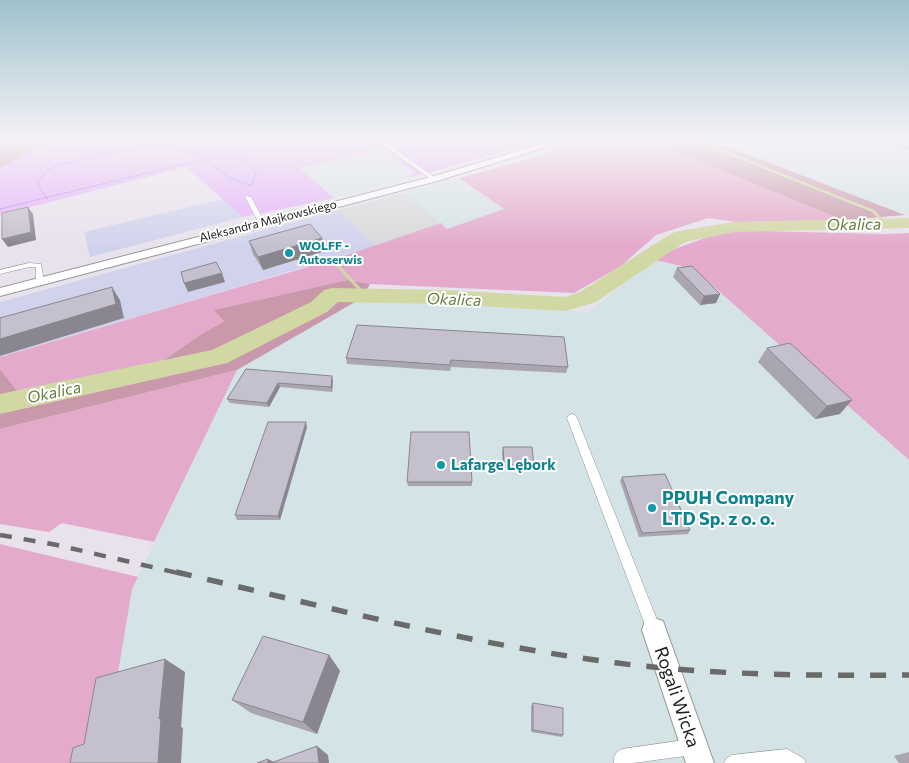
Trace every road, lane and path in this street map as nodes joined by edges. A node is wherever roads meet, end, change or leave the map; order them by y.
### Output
1 (43, 176) edge
2 (143, 176) edge
3 (227, 176) edge
4 (255, 176) edge
5 (429, 176) edge
6 (445, 176) edge
7 (434, 179) junction
8 (252, 186) junction
9 (248, 197) joint
10 (47, 200) junction
11 (0, 209) edge
12 (262, 223) junction
13 (0, 272) edge
14 (40, 281) junction
15 (0, 292) edge
16 (572, 418) dead end
17 (654, 630) joint
18 (698, 755) edge
19 (622, 763) edge
20 (732, 763) edge
21 (798, 763) edge

1 - 10 path
2 - 10 path
3 - 8 path
4 - 8 path
5 - 7 lane
6 - 7 street, Aleksandra Majkowskiego
7 - 12 street, Aleksandra Majkowskiego
8 - 9 path
9 - 12 lane
10 - 11 path
12 - 14 street, Aleksandra Majkowskiego
13 - 14 lane
14 - 15 street, Aleksandra Majkowskiego
16 - 17 lane
17 - 18 street, Rogali Wicka
18 - 19 lane
20 - 21 lane

